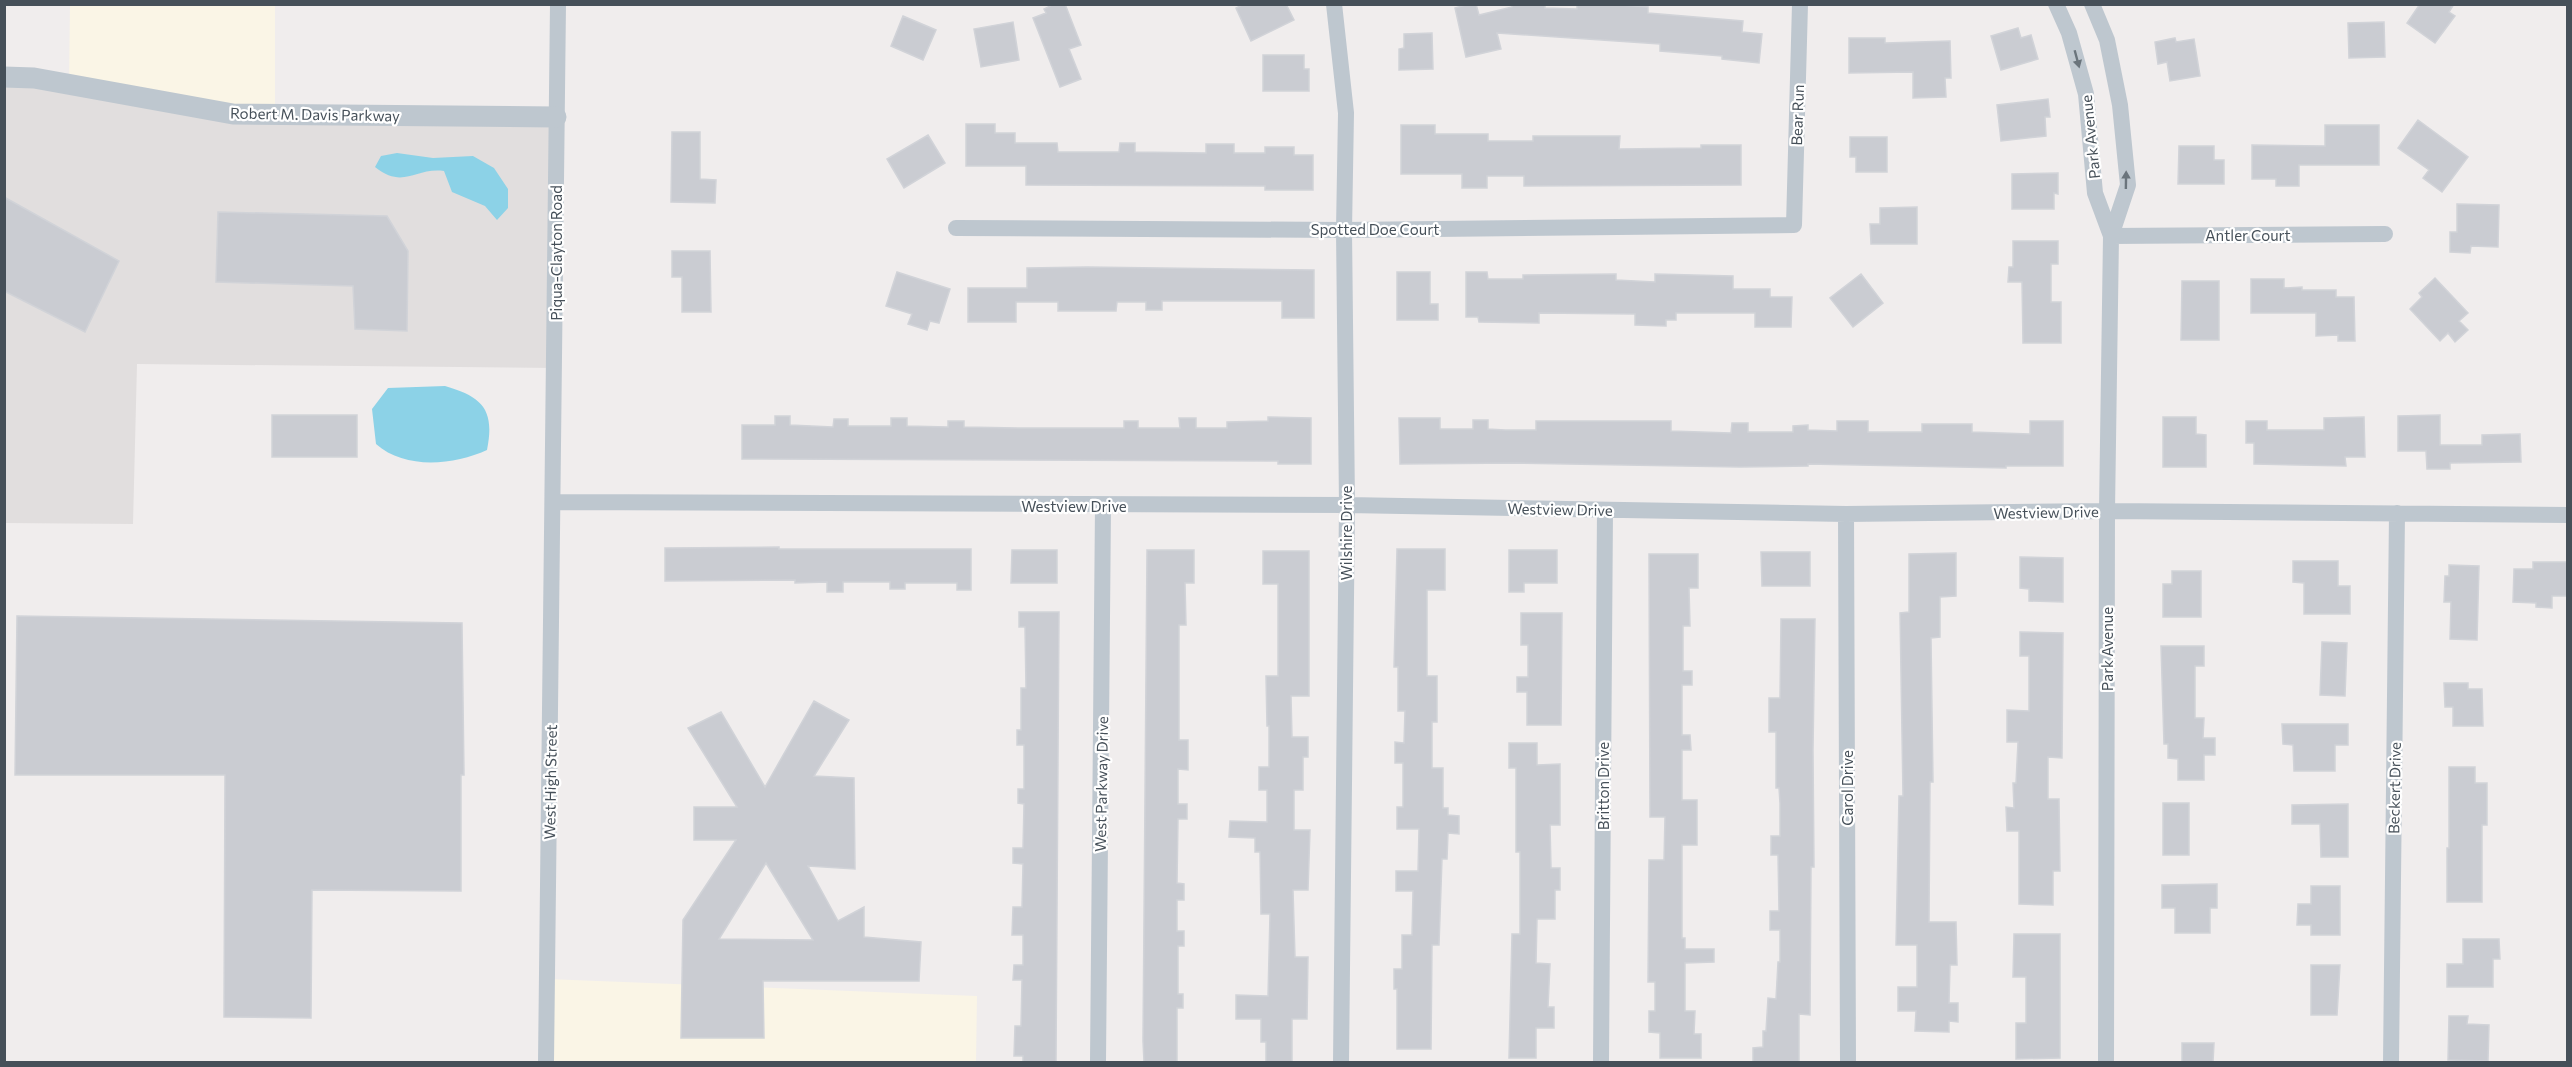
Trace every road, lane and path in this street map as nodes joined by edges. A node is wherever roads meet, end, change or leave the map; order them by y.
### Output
1 (558, 4) edge
2 (1800, 4) edge
3 (2056, 4) edge
4 (2092, 4) edge
5 (1336, 5) edge
6 (4, 77) edge
7 (556, 117) junction
8 (1794, 225) joint
9 (956, 228) dead end
10 (1344, 230) junction
11 (2385, 234) dead end
12 (2111, 236) junction
13 (553, 502) junction
14 (1347, 505) junction
15 (1104, 506) junction
16 (1605, 510) junction
17 (2107, 511) junction
18 (2397, 513) junction
19 (1846, 514) junction
20 (2568, 515) edge
21 (546, 1062) edge
22 (1098, 1062) edge
23 (1341, 1062) edge
24 (1601, 1062) edge
25 (1848, 1062) edge
26 (2106, 1062) edge
27 (2391, 1062) edge

1 - 7 street, Piqua-Clayton Road
2 - 8 street, Bear Run
3 -> 12 street, Park Avenue
12 -> 4 street, Park Avenue
5 - 10 street, Wilshire Drive
6 - 7 street, Robert M. Davis Parkway
7 - 13 street, Piqua-Clayton Road
8 - 10 street, Spotted Doe Court
9 - 10 street, Spotted Doe Court
10 - 14 street, Wilshire Drive
11 - 12 street, Antler Court
12 - 17 street, Park Avenue
13 - 15 street, Westview Drive
13 - 21 street, West High Street
14 - 15 street, Westview Drive
14 - 16 street, Westview Drive
14 - 23 street, Wilshire Drive
15 - 22 street, West Parkway Drive
16 - 19 street, Westview Drive
16 - 24 street, Britton Drive
17 - 18 street, Westview Drive
17 - 19 street, Westview Drive
17 - 26 street, Park Avenue
18 - 20 street, Westview Drive
18 - 27 street, Beckert Drive
19 - 25 street, Carol Drive

